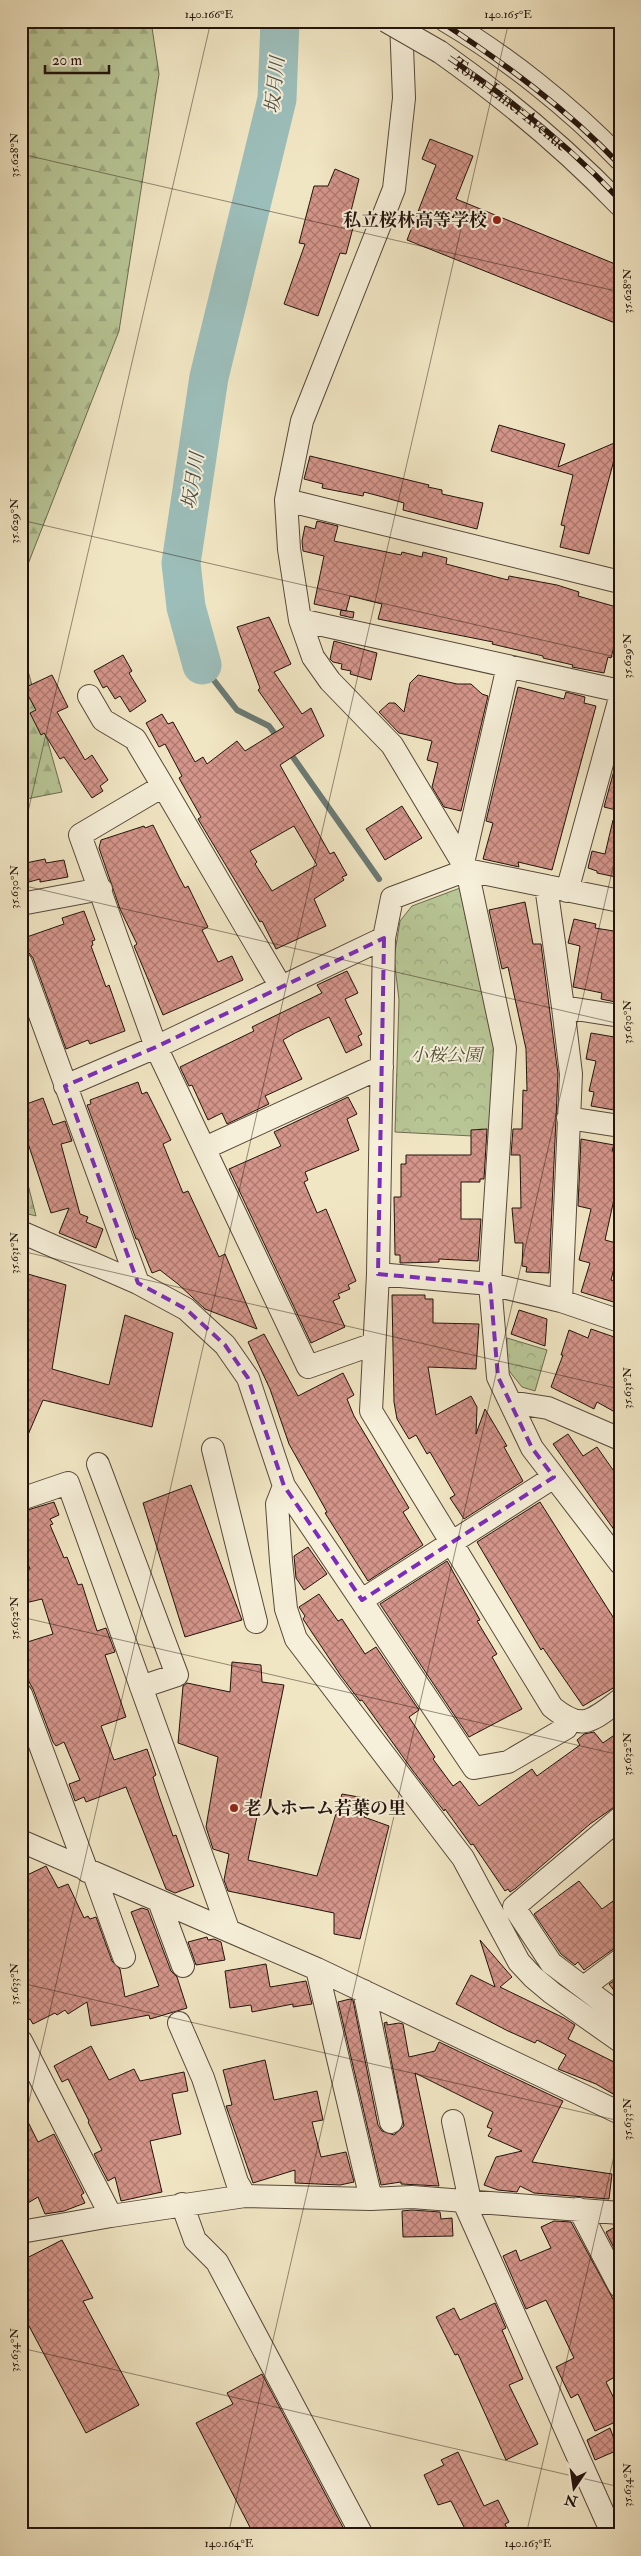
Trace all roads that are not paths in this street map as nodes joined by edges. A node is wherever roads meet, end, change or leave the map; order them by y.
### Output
1 (386, 21) edge
2 (402, 21) edge
3 (450, 24) edge
4 (620, 160) edge
5 (620, 205) edge
6 (286, 500) junction
7 (620, 582) edge
8 (300, 620) junction
9 (508, 666) junction
10 (620, 691) edge
11 (89, 696) dead end
12 (620, 698) edge
13 (163, 786) junction
14 (465, 867) junction
15 (556, 888) junction
16 (101, 889) junction
17 (620, 901) edge
18 (21, 904) edge
19 (384, 938) junction
20 (21, 963) edge
21 (281, 988) junction
22 (564, 1007) junction
23 (620, 1016) edge
24 (156, 1047) junction
25 (382, 1067) junction
26 (65, 1086) junction
27 (568, 1118) junction
28 (620, 1126) edge
29 (204, 1148) junction
30 (21, 1232) edge
31 (378, 1274) junction
32 (138, 1283) junction
33 (490, 1284) junction
34 (560, 1301) junction
35 (620, 1321) edge
36 (374, 1344) junction
37 (510, 1402) junction
38 (620, 1439) edge
39 (213, 1450) dead end
40 (98, 1464) dead end
41 (554, 1476) junction
42 (284, 1486) junction
43 (21, 1499) edge
44 (452, 1543) junction
45 (620, 1563) edge
46 (362, 1600) junction
47 (256, 1622) dead end
48 (141, 1687) junction
49 (21, 1694) edge
50 (620, 1700) edge
51 (568, 1720) junction
52 (620, 1818) edge
53 (21, 1841) edge
54 (90, 1872) junction
55 (159, 1901) junction
56 (228, 1929) junction
57 (124, 1957) dead end
58 (620, 1960) edge
59 (183, 1966) dead end
60 (317, 1969) junction
61 (584, 1987) junction
62 (364, 1991) junction
63 (620, 2015) edge
64 (180, 2023) dead end
65 (21, 2041) edge
66 (620, 2041) edge
67 (620, 2113) edge
68 (453, 2121) dead end
69 (391, 2122) dead end
70 (245, 2196) junction
71 (371, 2199) junction
72 (466, 2201) junction
73 (182, 2204) junction
74 (578, 2209) junction
75 (620, 2213) edge
76 (111, 2216) junction
77 (21, 2232) edge
78 (620, 2287) edge
79 (362, 2535) edge
80 (613, 2535) edge

1 - 5 street, Town Liner Avenue, bridge
2 - 6 street
3 - 4 street, Town Liner Avenue
6 - 7 street
6 - 8 street
8 - 9 street
8 - 14 street
9 - 10 street
9 - 14 street
11 - 13 street
12 - 15 street
13 - 16 street
13 - 21 street
14 - 15 street
14 - 19 street
14 - 33 street
15 - 17 street
15 - 22 street
16 - 18 street
16 - 24 street
19 - 21 street
19 - 25 street
20 - 26 street
21 - 24 street
22 - 23 street
22 - 27 street
24 - 26 street
24 - 29 street
25 - 29 street
25 - 31 street
26 - 32 street
27 - 28 street
27 - 34 street
29 - 36 street
30 - 32 street
31 - 33 street
31 - 36 street
32 - 42 street
33 - 34 street
33 - 37 street
34 - 35 street
36 - 44 street
37 - 38 street
37 - 41 street
39 - 47 street
40 - 48 street
41 - 44 street
41 - 45 street
42 - 46 street
42 - 66 street
43 - 48 street
44 - 46 street
44 - 51 street
46 - 51 street
48 - 56 street
49 - 54 street
50 - 51 street
52 - 61 street
53 - 54 street
54 - 55 street
54 - 57 street
55 - 56 street
55 - 59 street
56 - 60 street
58 - 61 street
60 - 62 street
60 - 71 street
61 - 63 street
62 - 67 street
62 - 69 street
64 - 70 street
65 - 76 street
68 - 72 street
70 - 71 street
70 - 73 street
71 - 72 street
72 - 74 street
72 - 80 street
73 - 76 street
73 - 79 street
74 - 75 street
74 - 78 street
76 - 77 street

